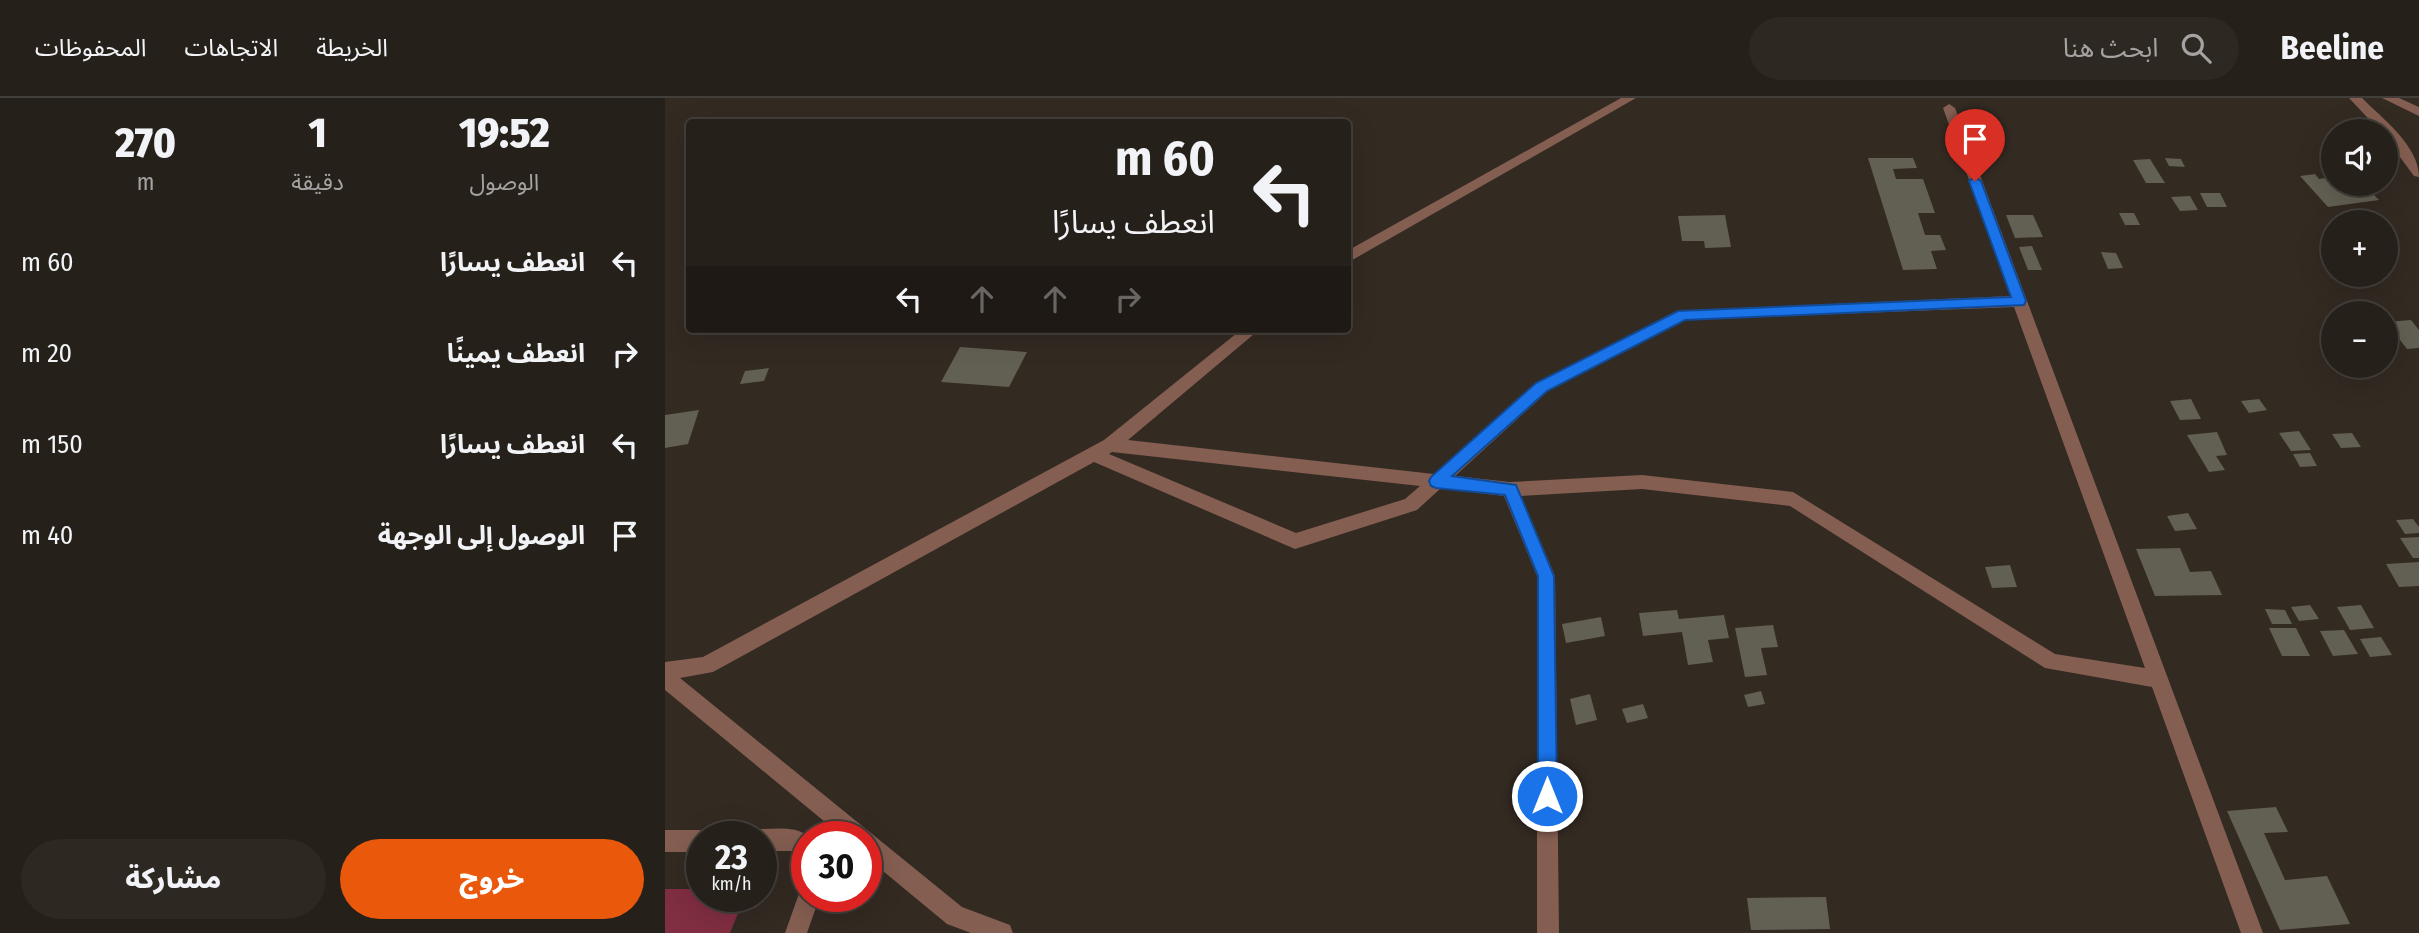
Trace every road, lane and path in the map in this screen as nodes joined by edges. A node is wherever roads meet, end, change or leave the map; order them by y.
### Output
1 (1630, 98) edge
2 (2355, 98) edge
3 (2388, 98) edge
4 (1948, 108) dead end
5 (2419, 112) edge
6 (2419, 173) edge
7 (1351, 256) edge
8 (2019, 301) junction
9 (1247, 333) edge
10 (1110, 444) junction
11 (1093, 454) junction
12 (1436, 481) junction
13 (1510, 489) junction
14 (665, 671) edge
15 (665, 678) edge
16 (2158, 679) junction
17 (840, 821) edge
18 (665, 841) edge
19 (686, 841) edge
20 (882, 856) edge
21 (803, 912) edge
22 (796, 933) edge
23 (1002, 933) edge
24 (1548, 933) edge
25 (2252, 933) edge

1 - 7 street
2 - 6 street
3 - 5 street
4 - 8 street
8 - 12 street
8 - 16 street
9 - 10 street
10 - 11 street
10 - 12 street
11 - 12 street
11 - 14 street
12 - 13 street
13 - 16 street
13 - 24 street
15 - 17 street
16 - 25 street
18 - 19 street
20 - 23 street
21 - 22 street

